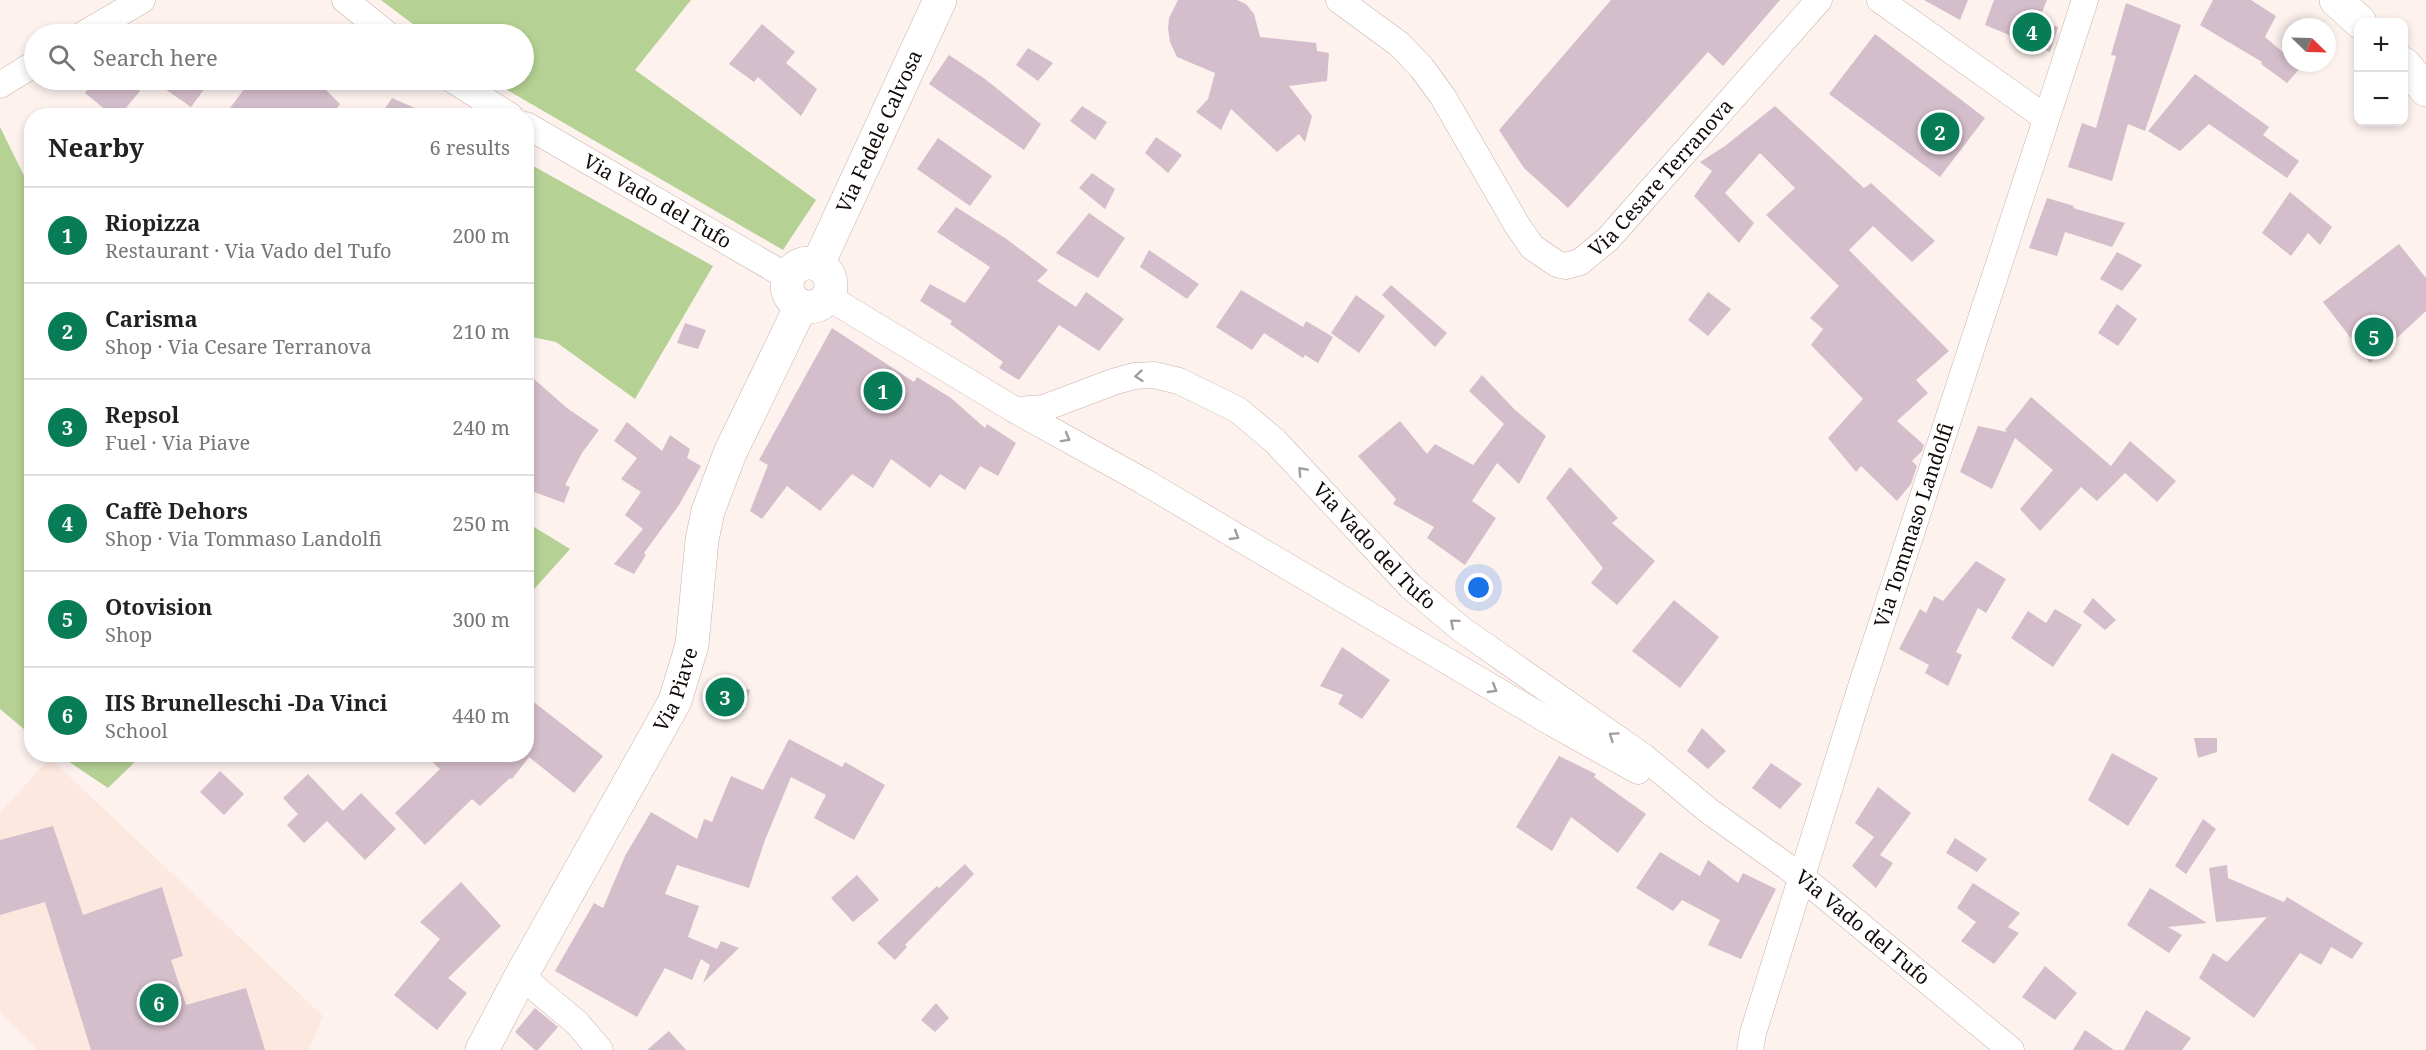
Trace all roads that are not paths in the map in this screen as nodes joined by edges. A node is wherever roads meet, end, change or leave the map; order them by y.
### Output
1 (142, 0) edge
2 (345, 0) edge
3 (940, 0) edge
4 (1339, 0) edge
5 (1819, 0) edge
6 (1880, 0) edge
7 (2085, 0) edge
8 (2336, 0) edge
9 (2356, 18) edge
10 (101, 24) edge
11 (375, 24) edge
12 (24, 70) edge
13 (2408, 70) edge
14 (0, 85) edge
15 (469, 90) edge
16 (2426, 90) edge
17 (497, 108) edge
18 (2046, 118) junction
19 (534, 130) edge
20 (809, 286) junction
21 (1015, 410) junction
22 (1709, 811) junction
23 (1803, 878) junction
24 (521, 976) junction
25 (482, 1050) edge
26 (600, 1050) edge
27 (1750, 1050) edge
28 (2011, 1050) edge

1 - 10 street
2 - 11 street
3 - 20 main road, Via Fedele Calvosa
4 - 5 street, Via Cesare Terranova
6 - 18 street
7 - 18 street, Via Tommaso Landolfi
8 - 9 main road
12 - 14 street
13 - 16 main road
15 - 17 street
18 - 23 street, Via Tommaso Landolfi
19 - 20 street, Via Vado del Tufo
20 - 21 street, Via Vado del Tufo
20 - 24 main road, Via Piave
21 -> 22 street, Via Vado del Tufo
22 -> 21 street, Via Vado del Tufo
22 - 23 street, Via Vado del Tufo
23 - 27 street, Via Tommaso Landolfi
23 - 28 street, Via Vado del Tufo
24 - 25 main road, Via Piave
24 - 26 street

